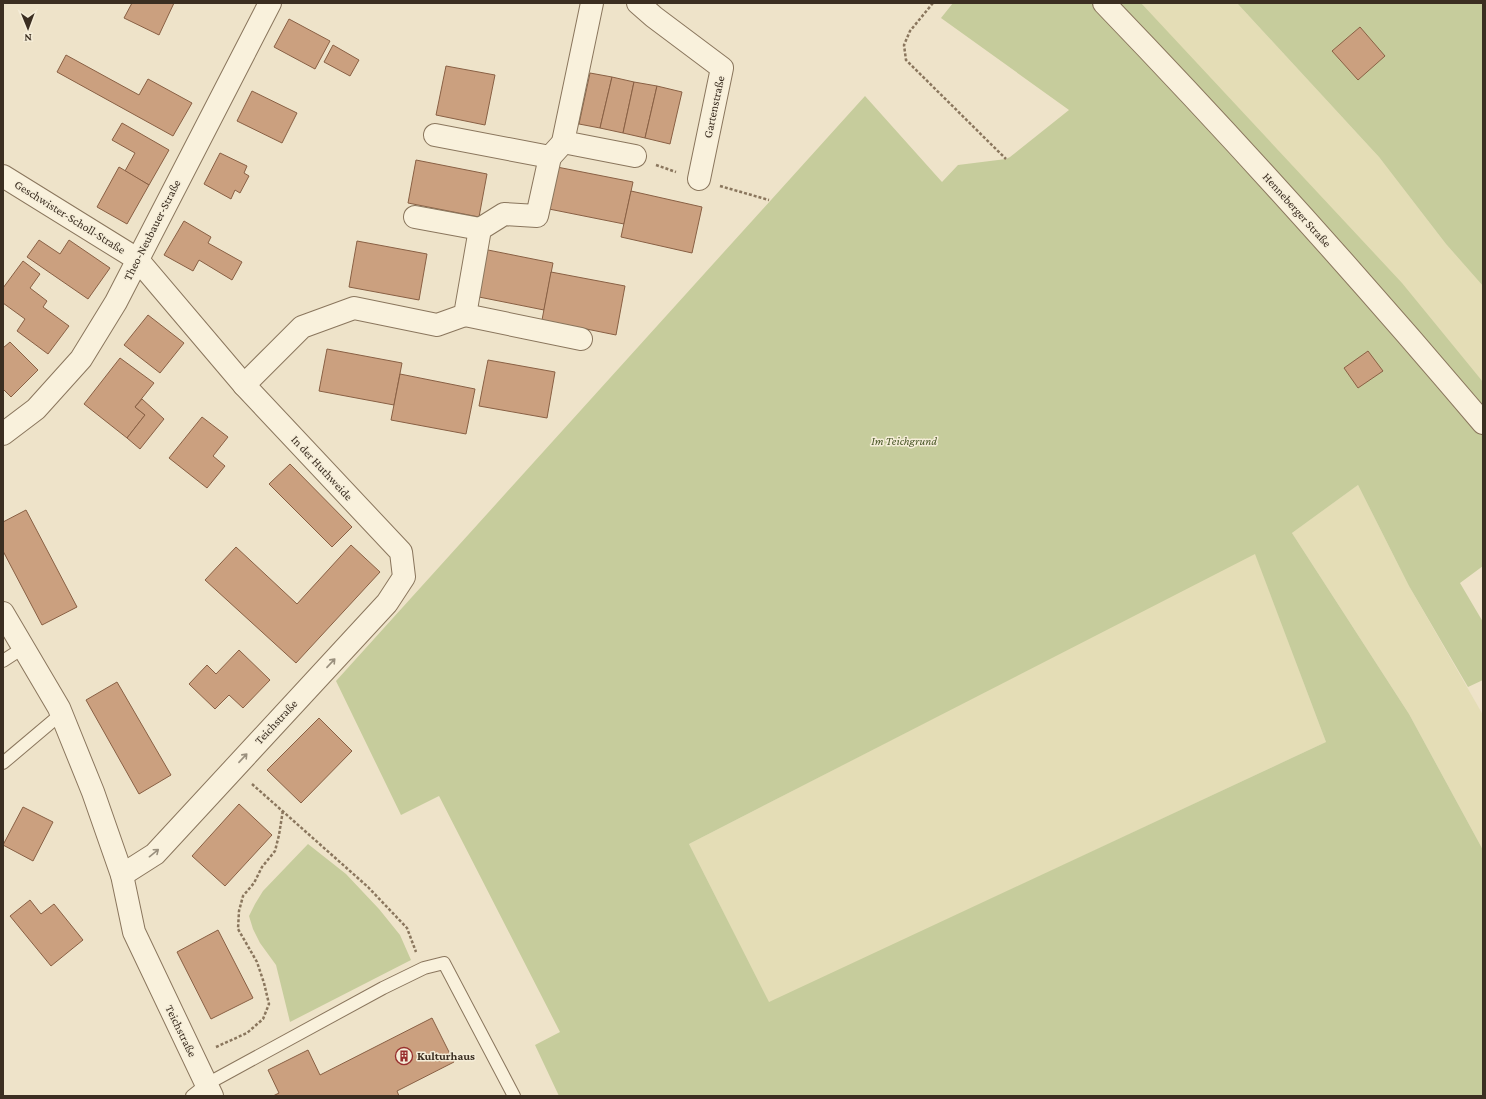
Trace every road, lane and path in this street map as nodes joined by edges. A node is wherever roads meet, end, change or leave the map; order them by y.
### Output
1 (270, 3) edge
2 (592, 3) edge
3 (638, 3) edge
4 (933, 3) edge
5 (1104, 3) edge
6 (435, 135) dead end
7 (557, 150) junction
8 (635, 156) dead end
9 (1006, 159) dead end
10 (3, 176) edge
11 (699, 179) dead end
12 (729, 190) dead end
13 (769, 200) dead end
14 (415, 217) dead end
15 (480, 229) junction
16 (137, 259) junction
17 (465, 315) junction
18 (581, 339) dead end
19 (244, 385) junction
20 (1483, 423) edge
21 (3, 434) edge
22 (401, 552) joint
23 (3, 613) edge
24 (23, 648) junction
25 (3, 661) edge
26 (61, 714) junction
27 (3, 763) edge
28 (234, 767) junction
29 (282, 810) junction
30 (122, 874) junction
31 (424, 968) junction
32 (194, 1058) junction
33 (204, 1092) edge
34 (514, 1096) edge

1 - 16 street, Theo-Neubauer-Straße
2 - 7 street
3 - 11 street, Gartenstraße
4 - 9 path
5 - 20 street, Henneberger Straße
6 - 7 street
7 - 8 street
7 - 15 street
10 - 16 street, Geschwister-Scholl-Straße
12 - 13 path
14 - 15 street
15 - 17 street
16 - 19 street, In der Huthweide
16 - 21 street, Theo-Neubauer-Straße
17 - 18 street
17 - 19 street
19 - 22 street, In der Huthweide
28 -> 22 street, Teichstraße
23 - 24 street, Teichstraße
24 - 25 lane
24 - 26 street, Teichstraße
26 - 27 lane
26 - 30 street, Teichstraße
28 - 29 path
30 -> 28 street, Teichstraße
29 - 31 path
29 - 32 path
30 - 32 street, Teichstraße
31 - 33 lane
31 - 34 lane
32 - 33 street, Teichstraße

